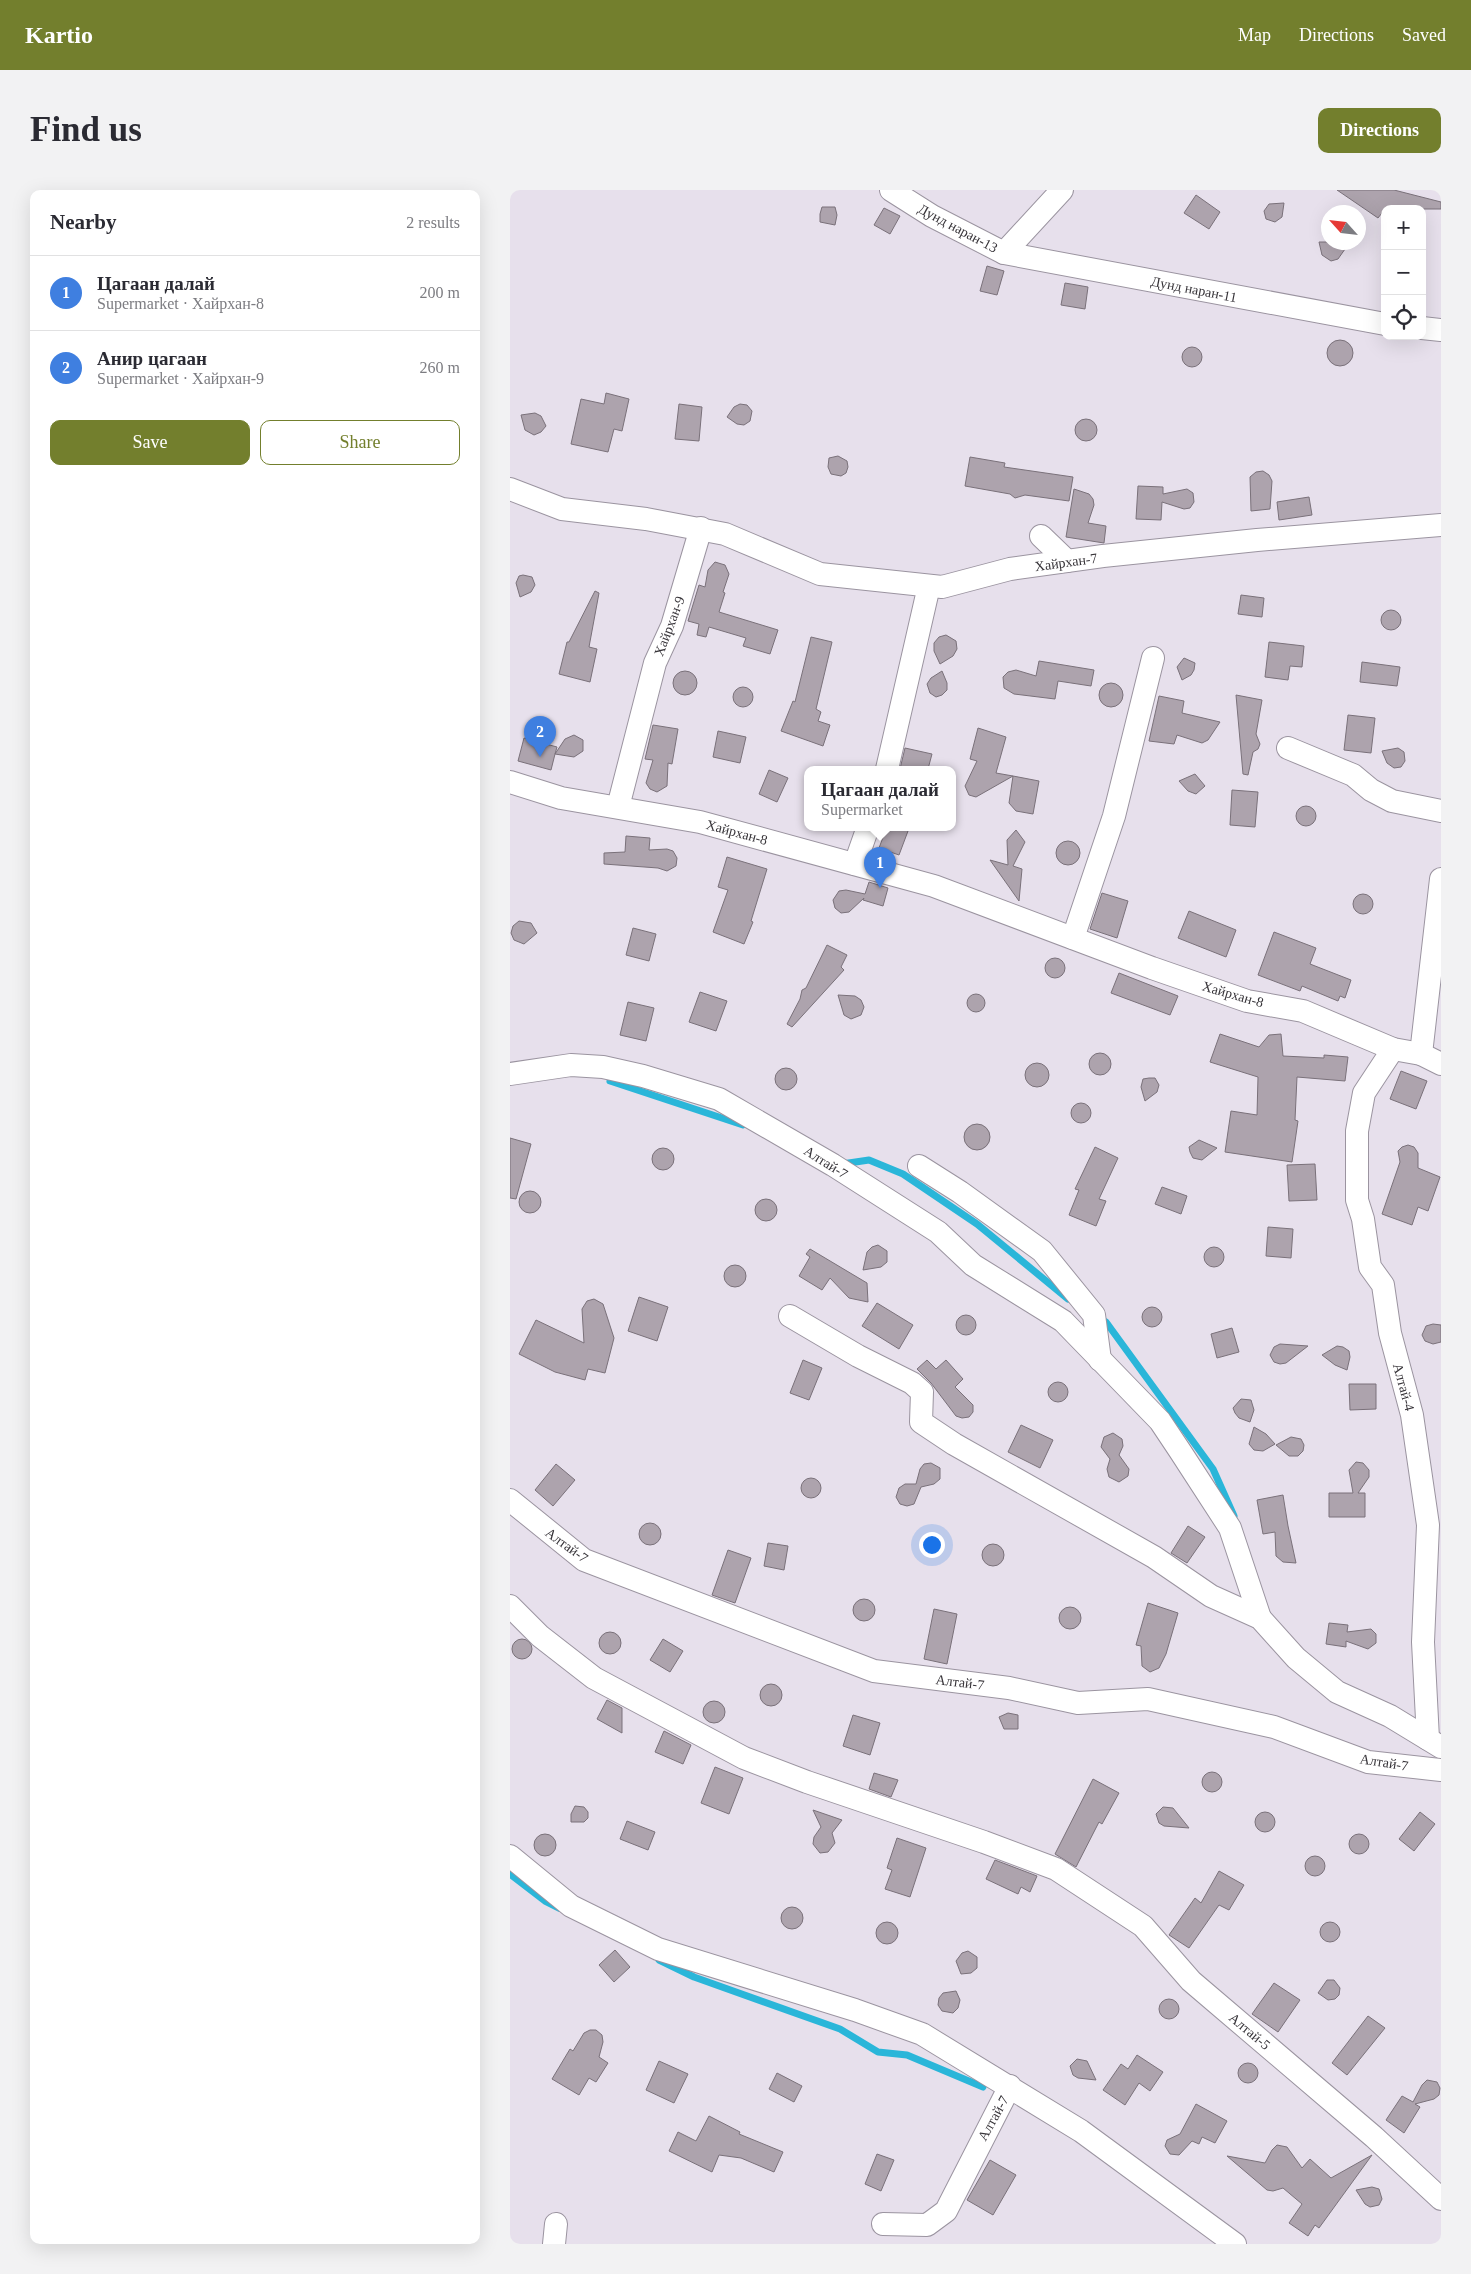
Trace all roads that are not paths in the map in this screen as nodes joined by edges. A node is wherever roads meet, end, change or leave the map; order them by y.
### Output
1 (891, 190) edge
2 (1062, 190) edge
3 (1004, 253) junction
4 (1381, 323) edge
5 (1426, 328) edge
6 (1441, 330) edge
7 (510, 489) edge
8 (1441, 525) edge
9 (701, 528) junction
10 (1040, 536) dead end
11 (1067, 561) junction
12 (930, 586) junction
13 (1153, 658) dead end
14 (1288, 748) dead end
15 (888, 766) edge
16 (510, 782) edge
17 (618, 806) junction
18 (1441, 811) edge
19 (867, 831) edge
20 (855, 864) junction
21 (1441, 879) edge
22 (1072, 938) junction
23 (1393, 1049) junction
24 (1420, 1054) junction
25 (1441, 1064) edge
26 (510, 1074) edge
27 (919, 1166) dead end
28 (790, 1316) dead end
29 (1100, 1360) junction
30 (510, 1500) edge
31 (510, 1606) edge
32 (1260, 1618) junction
33 (1434, 1743) edge
34 (1441, 1770) edge
35 (510, 1856) edge
36 (1010, 2086) junction
37 (1441, 2199) edge
38 (883, 2224) dead end
39 (1235, 2244) edge

1 - 3 street, Дунд наран-13
2 - 3 street, Дунд наран-13
3 - 4 street, Дунд наран-11
5 - 6 street
7 - 9 street
8 - 11 street, Хайрхан-7
9 - 12 street, Хайрхан-7
9 - 17 street, Хайрхан-9
10 - 11 street
11 - 12 street, Хайрхан-7
12 - 15 street
13 - 22 street
14 - 18 street
16 - 17 street
17 - 20 street, Хайрхан-8
19 - 20 street
20 - 22 street, Хайрхан-8
21 - 24 street
22 - 23 street, Хайрхан-8
23 - 24 street, Хайрхан-8
23 - 33 street, Алтай-4
24 - 25 street, Хайрхан-8
26 - 29 street, Алтай-7
27 - 29 street
28 - 32 street, Алтай-7
29 - 32 street, Алтай-7
30 - 34 street, Алтай-7
31 - 37 street, Алтай-5
32 - 33 street, Алтай-7
35 - 36 street, Алтай-7
36 - 38 street, Алтай-7
36 - 39 street

